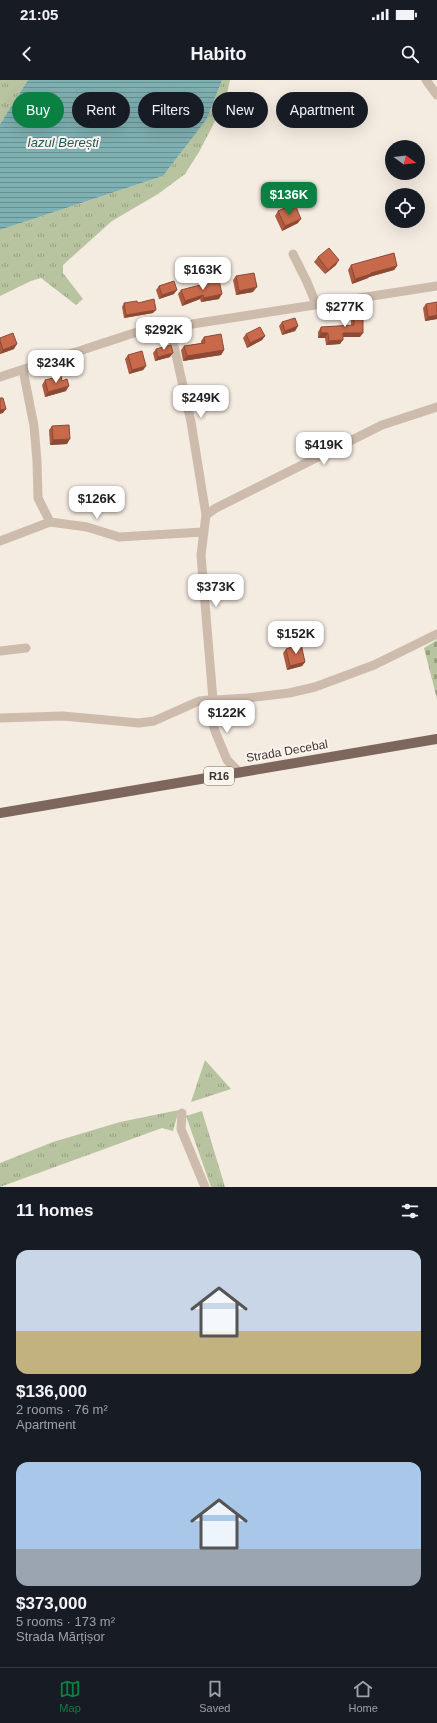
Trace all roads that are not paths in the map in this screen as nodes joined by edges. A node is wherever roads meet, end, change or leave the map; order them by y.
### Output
1 (426, 80) edge
2 (437, 95) edge
3 (292, 254) dead end
4 (437, 286) edge
5 (316, 304) junction
6 (170, 328) junction
7 (23, 370) junction
8 (0, 377) edge
9 (437, 408) edge
10 (206, 515) junction
11 (50, 522) junction
12 (203, 532) junction
13 (0, 541) edge
14 (437, 634) edge
15 (26, 648) dead end
16 (0, 651) edge
17 (210, 700) junction
18 (0, 718) edge
19 (437, 739) edge
20 (240, 773) junction
21 (0, 813) edge
22 (182, 1113) dead end
23 (205, 1187) edge

1 - 2 street
3 - 5 street
4 - 5 street
5 - 6 street
6 - 7 street
6 - 10 street
7 - 8 street
7 - 11 street
9 - 10 street
10 - 12 street
11 - 12 street
11 - 13 street
12 - 17 street
14 - 17 street
15 - 16 street
17 - 18 street
17 - 20 street
19 - 20 main road, Strada Decebal / R16
20 - 21 main road, Strada Decebal / R16
22 - 23 street

